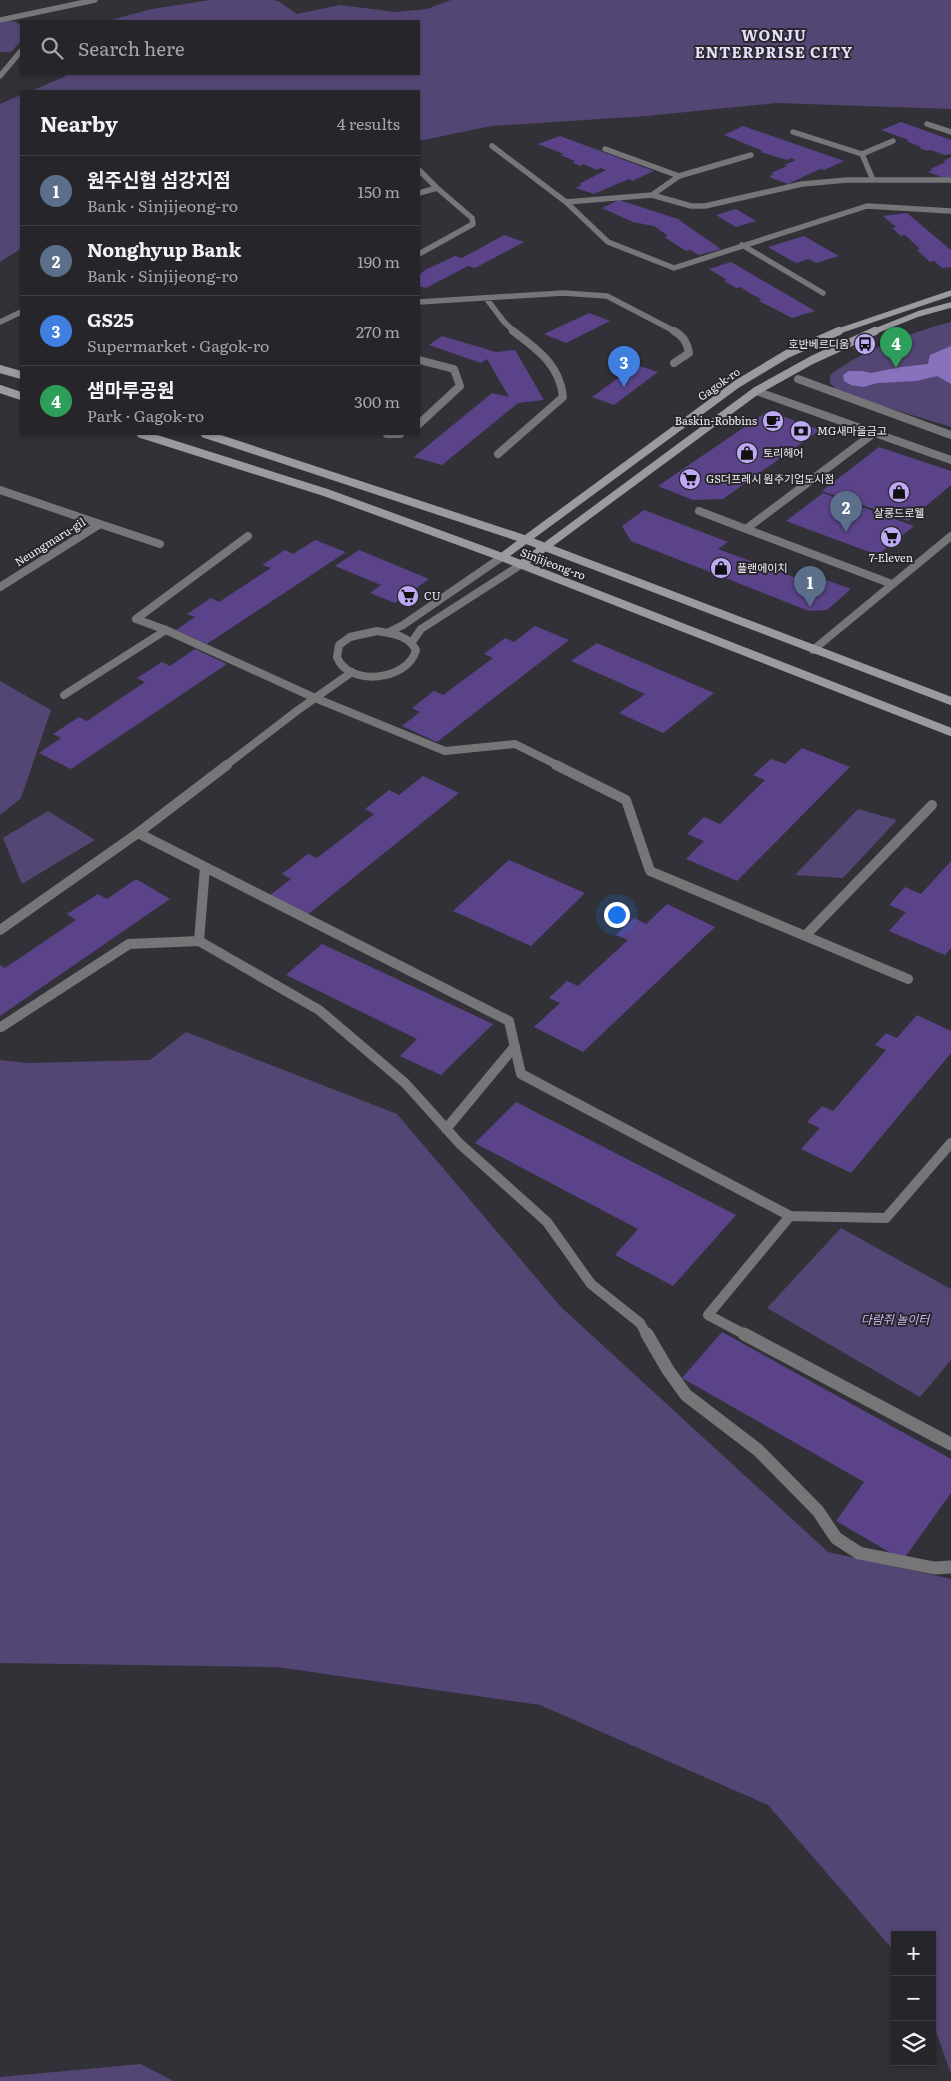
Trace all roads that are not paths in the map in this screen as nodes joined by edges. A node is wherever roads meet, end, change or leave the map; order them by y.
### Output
1 (95, 0) edge
2 (18, 16) junction
3 (0, 20) edge
4 (24, 20) edge
5 (20, 51) edge
6 (0, 76) edge
7 (927, 124) dead end
8 (793, 132) dead end
9 (951, 132) edge
10 (894, 141) dead end
11 (492, 146) dead end
12 (605, 149) dead end
13 (862, 154) junction
14 (751, 155) dead end
15 (420, 171) edge
16 (679, 176) junction
17 (873, 180) junction
18 (951, 180) edge
19 (437, 188) junction
20 (420, 193) edge
21 (652, 195) junction
22 (566, 202) junction
23 (951, 210) edge
24 (742, 245) junction
25 (420, 253) edge
26 (951, 292) edge
27 (824, 293) dead end
28 (486, 298) junction
29 (420, 302) edge
30 (951, 305) edge
31 (20, 312) edge
32 (0, 322) edge
33 (420, 360) edge
34 (674, 363) dead end
35 (0, 369) edge
36 (20, 375) edge
37 (798, 379) dead end
38 (737, 384) junction
39 (0, 389) edge
40 (756, 391) junction
41 (20, 396) edge
42 (420, 423) edge
43 (874, 433) junction
44 (144, 435) edge
45 (208, 435) edge
46 (951, 435) edge
47 (498, 454) dead end
48 (951, 460) edge
49 (0, 490) edge
50 (699, 511) dead end
51 (100, 524) junction
52 (746, 529) junction
53 (248, 536) dead end
54 (951, 536) edge
55 (524, 539) junction
56 (160, 544) dead end
57 (546, 547) junction
58 (502, 557) junction
59 (522, 564) junction
60 (892, 584) junction
61 (0, 587) edge
62 (166, 630) junction
63 (389, 632) junction
64 (412, 642) junction
65 (813, 650) junction
66 (352, 672) junction
67 (64, 695) dead end
68 (315, 698) junction
69 (951, 701) edge
70 (951, 732) edge
71 (932, 805) dead end
72 (138, 833) junction
73 (205, 866) junction
74 (0, 930) edge
75 (805, 936) junction
76 (199, 941) junction
77 (908, 980) dead end
78 (1, 1027) dead end
79 (515, 1046) junction
80 (446, 1129) junction
81 (951, 1143) edge
82 (790, 1216) junction
83 (951, 1444) edge
84 (951, 1567) edge

1 - 2 street
2 - 3 street
2 - 4 street
5 - 6 street
7 - 9 street
8 - 13 street
10 - 13 street
11 - 22 street
12 - 16 street
13 - 17 street
14 - 16 street
15 - 19 street
16 - 21 street
17 - 18 street
17 - 21 street
19 - 20 street
19 - 25 street
21 - 22 street
22 - 24 street
23 - 24 street
24 - 27 street
26 - 38 street, Gagok-ro
28 - 29 street
28 - 34 street
28 - 47 street
30 - 40 street
31 - 32 street
33 - 42 street
35 - 36 street
37 - 46 street
38 - 40 street
38 - 55 street, Gagok-ro
39 - 41 street
40 - 43 street
40 - 57 street
43 - 48 street
43 - 52 street
44 - 58 street, Sinjijeong-ro
45 - 55 street, Sinjijeong-ro
49 - 51 street, Neungmaru-gil
50 - 52 street
51 - 56 street
51 - 61 street, Neungmaru-gil
52 - 60 street
53 - 62 street
54 - 60 street
55 - 57 street, Sinjijeong-ro
55 - 58 street, Gagok-ro
57 - 59 street
57 - 65 street, Sinjijeong-ro
58 - 59 street, Sinjijeong-ro
58 - 63 street
59 - 64 street
59 - 70 street, Sinjijeong-ro
60 - 65 street
62 - 67 street
62 - 68 street
63 - 64 street
63 - 66 street
64 - 66 street
65 - 69 street, Sinjijeong-ro
66 - 68 street
68 - 72 street
68 - 75 street
71 - 75 street
72 - 73 street
72 - 74 street
73 - 76 street
73 - 79 street
75 - 77 street
76 - 78 street
76 - 80 street
79 - 80 street
79 - 82 street
80 - 84 street
81 - 82 street
82 - 83 street

